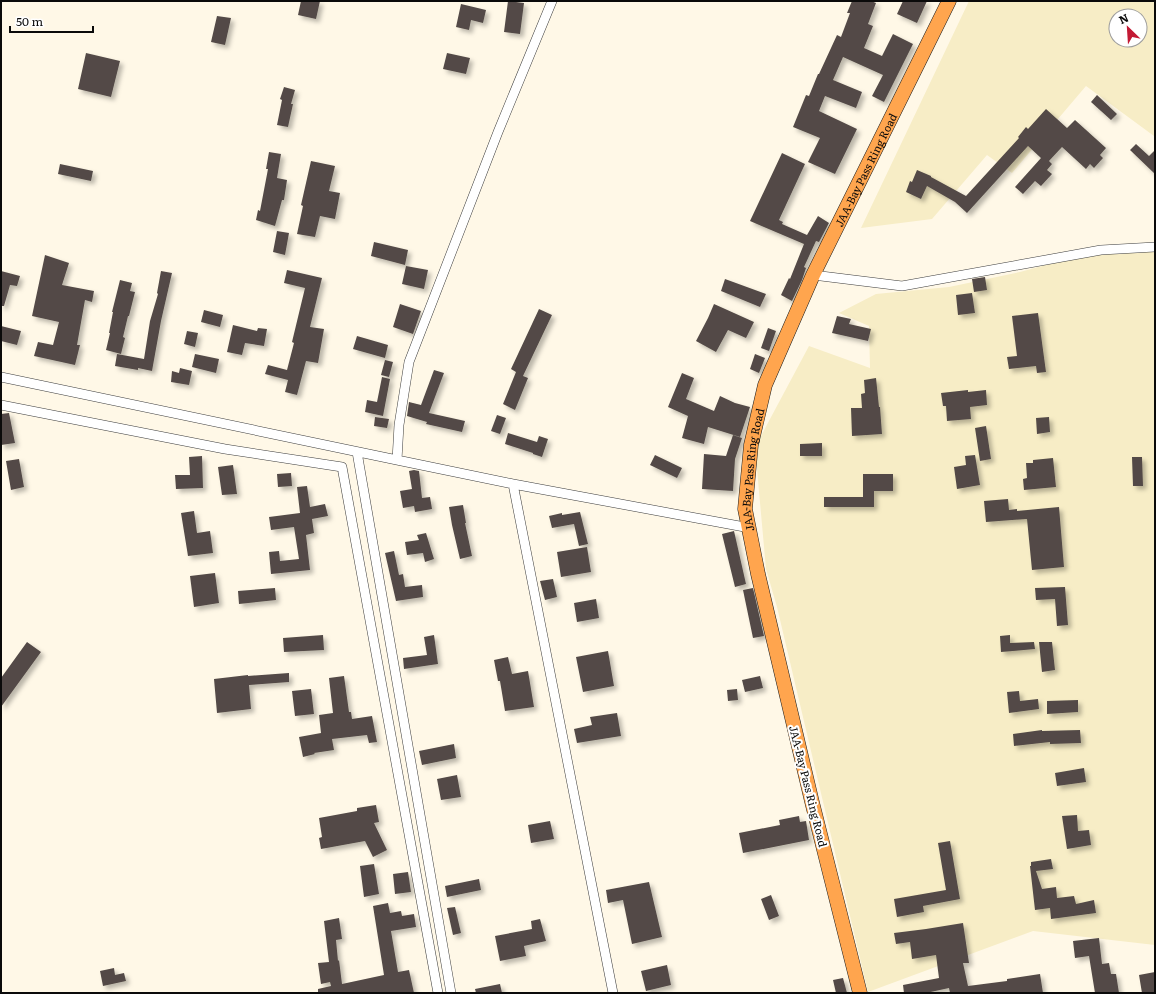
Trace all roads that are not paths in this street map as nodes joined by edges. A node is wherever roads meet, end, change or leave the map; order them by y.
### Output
1 (552, 1) edge
2 (950, 1) edge
3 (1155, 247) edge
4 (813, 275) junction
5 (1, 377) edge
6 (1, 405) edge
7 (357, 452) junction
8 (397, 460) junction
9 (513, 484) junction
10 (750, 528) junction
11 (438, 993) edge
12 (451, 993) edge
13 (613, 993) edge
14 (860, 993) edge

1 - 8 street
2 - 4 highway, JAA-Bay Pass Ring Road
3 - 4 street
4 - 10 highway, JAA-Bay Pass Ring Road
5 - 7 street
6 - 11 street
7 - 8 street
7 - 12 street
8 - 9 street
9 - 10 street
9 - 13 street
10 - 14 highway, JAA-Bay Pass Ring Road

